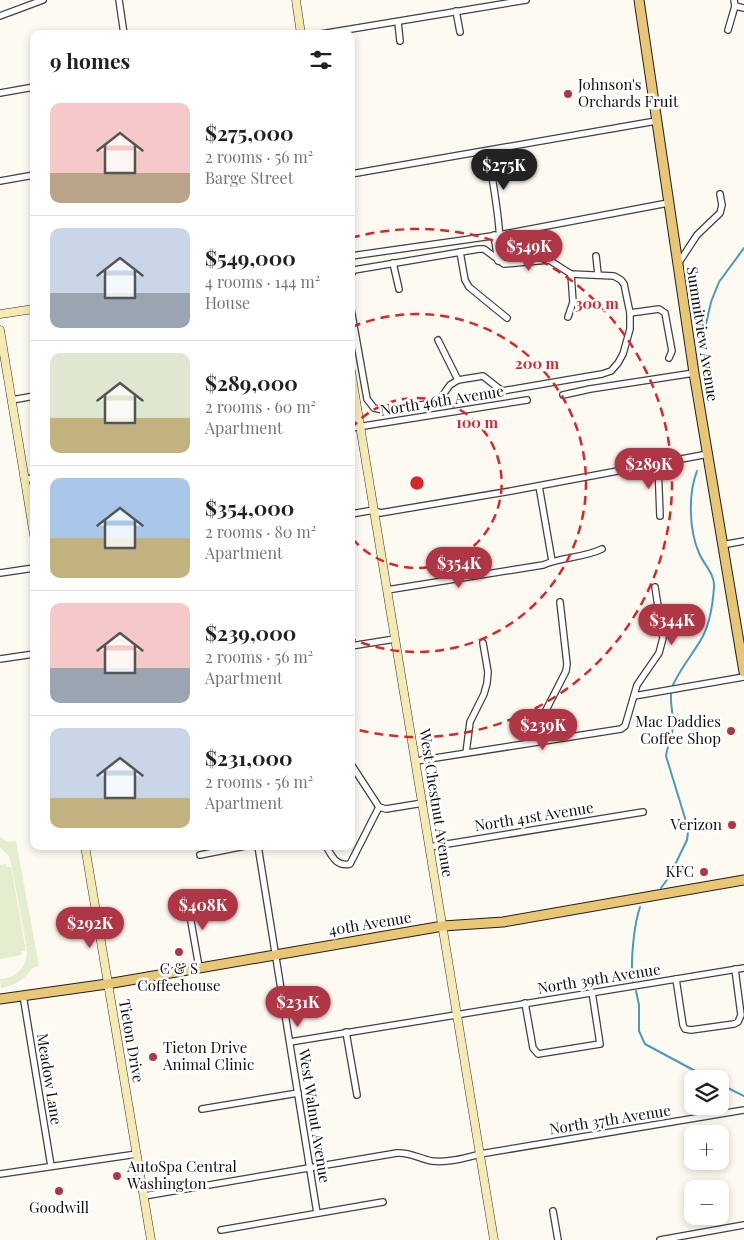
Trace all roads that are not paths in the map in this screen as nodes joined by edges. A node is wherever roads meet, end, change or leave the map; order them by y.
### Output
1 (43, 0) edge
2 (119, 0) edge
3 (296, 0) edge
4 (526, 0) edge
5 (639, 0) edge
6 (734, 3) edge
7 (744, 8) edge
8 (456, 11) junction
9 (0, 16) edge
10 (398, 22) junction
11 (123, 30) edge
12 (300, 30) edge
13 (351, 30) edge
14 (728, 30) dead end
15 (460, 32) dead end
16 (400, 41) dead end
17 (30, 88) edge
18 (0, 93) edge
19 (656, 121) junction
20 (488, 151) junction
21 (355, 173) edge
22 (30, 176) edge
23 (0, 181) edge
24 (720, 194) dead end
25 (668, 203) junction
26 (497, 235) junction
27 (460, 252) junction
28 (355, 255) edge
29 (596, 256) dead end
30 (498, 260) junction
31 (393, 263) junction
32 (677, 266) junction
33 (355, 270) edge
34 (571, 274) junction
35 (598, 274) junction
36 (399, 289) dead end
37 (30, 310) edge
38 (630, 313) junction
39 (0, 314) edge
40 (568, 317) dead end
41 (507, 318) dead end
42 (0, 330) edge
43 (355, 332) edge
44 (438, 340) dead end
45 (669, 358) dead end
46 (694, 374) junction
47 (458, 380) junction
48 (575, 380) junction
49 (577, 392) junction
50 (355, 393) edge
51 (563, 395) dead end
52 (30, 397) edge
53 (12, 400) junction
54 (527, 400) dead end
55 (361, 426) junction
56 (355, 427) edge
57 (708, 454) junction
58 (658, 464) junction
59 (30, 478) edge
60 (25, 479) junction
61 (539, 486) junction
62 (30, 510) edge
63 (374, 510) junction
64 (355, 513) edge
65 (660, 516) dead end
66 (744, 541) edge
67 (722, 545) junction
68 (602, 549) dead end
69 (552, 561) junction
70 (30, 569) edge
71 (0, 573) edge
72 (655, 587) dead end
73 (387, 590) junction
74 (560, 602) dead end
75 (395, 639) junction
76 (483, 643) dead end
77 (355, 645) edge
78 (30, 655) edge
79 (0, 659) edge
80 (744, 672) edge
81 (744, 677) edge
82 (634, 696) junction
83 (544, 740) junction
84 (466, 753) junction
85 (416, 761) junction
86 (355, 770) edge
87 (423, 803) junction
88 (379, 807) junction
89 (643, 812) dead end
90 (429, 847) junction
91 (85, 850) edge
92 (224, 850) edge
93 (259, 850) edge
94 (328, 850) edge
95 (200, 855) dead end
96 (744, 880) edge
97 (188, 899) dead end
98 (443, 926) junction
99 (275, 954) junction
100 (199, 967) junction
101 (744, 968) edge
102 (735, 969) junction
103 (676, 979) junction
104 (107, 984) junction
105 (592, 992) junction
106 (23, 995) junction
107 (0, 998) edge
108 (525, 1004) junction
109 (458, 1014) junction
110 (346, 1032) junction
111 (290, 1042) junction
112 (298, 1093) junction
113 (356, 1095) dead end
114 (202, 1109) dead end
115 (744, 1110) edge
116 (137, 1154) junction
117 (480, 1154) junction
118 (51, 1166) junction
119 (310, 1167) junction
120 (0, 1174) edge
121 (144, 1196) junction
122 (383, 1202) dead end
123 (553, 1211) dead end
124 (317, 1213) junction
125 (744, 1226) edge
126 (221, 1230) dead end
127 (707, 1232) junction
128 (151, 1240) edge
129 (494, 1240) edge
130 (558, 1240) edge
131 (661, 1240) edge
132 (708, 1240) edge

1 - 9 street
2 - 11 street
3 - 12 street
4 - 8 street
5 - 19 main road, Summitview Avenue
6 - 7 street
6 - 14 street
8 - 10 street
8 - 15 street
10 - 13 street
10 - 16 street
17 - 18 street
19 - 20 street
19 - 25 main road, Summitview Avenue
20 - 21 street
20 - 26 street
22 - 23 street
24 - 32 street
25 - 26 street
25 - 32 main road, Summitview Avenue
26 - 28 street
26 - 30 street
27 - 30 street
27 - 31 street
27 - 41 street
29 - 35 street
30 - 34 street
31 - 33 street
31 - 36 street
32 - 46 main road, Summitview Avenue
34 - 35 street
34 - 40 street
35 - 38 street
37 - 39 street
38 - 45 street
38 - 48 street
42 - 53 street
43 - 47 street
44 - 47 street
46 - 49 street
46 - 57 main road, Summitview Avenue
47 - 48 street
48 - 49 street
49 - 51 street
50 - 55 street, West Chestnut Avenue
52 - 53 street
53 - 60 street
54 - 55 street, North 46th Avenue
55 - 56 street, North 46th Avenue
55 - 63 street, West Chestnut Avenue
57 - 58 street
57 - 67 main road, Summitview Avenue
58 - 61 street
58 - 65 street
59 - 60 street
60 - 62 street
61 - 63 street
61 - 69 street
63 - 64 street
63 - 73 street, West Chestnut Avenue
66 - 67 street
67 - 80 main road, Summitview Avenue
68 - 69 street
69 - 73 street
70 - 71 street
72 - 82 street
73 - 75 street, West Chestnut Avenue
74 - 83 street
75 - 77 street
75 - 85 street, West Chestnut Avenue
76 - 84 street
78 - 79 street
81 - 82 street
82 - 83 street
83 - 84 street
84 - 85 street
85 - 87 street, West Chestnut Avenue
86 - 88 street
87 - 88 street
87 - 90 street, West Chestnut Avenue
88 - 94 street
89 - 90 street, North 41st Avenue
90 - 98 street, West Chestnut Avenue
91 - 104 street, Tieton Drive
92 - 95 street
93 - 99 street, West Walnut Avenue
96 - 98 main road, 40th Avenue
97 - 100 street
98 - 99 main road, 40th Avenue
98 - 109 street, West Chestnut Avenue
99 - 100 main road, 40th Avenue
99 - 111 street, West Walnut Avenue
100 - 104 main road, 40th Avenue
101 - 102 street, North 39th Avenue
102 - 103 street, North 39th Avenue
102 - 103 street
103 - 105 street, North 39th Avenue
104 - 106 main road, 40th Avenue
104 - 116 street, Tieton Drive
105 - 108 street, North 39th Avenue
105 - 108 street
106 - 107 main road, 40th Avenue
106 - 118 street, Meadow Lane
108 - 109 street, North 39th Avenue
109 - 110 street, North 39th Avenue
109 - 117 street, West Chestnut Avenue
110 - 111 street, North 39th Avenue
110 - 113 street
111 - 112 street, West Walnut Avenue
112 - 114 street
112 - 119 street, West Walnut Avenue
115 - 117 street, North 37th Avenue
116 - 118 street
116 - 121 street, Tieton Drive
117 - 119 street, North 37th Avenue
117 - 129 street, West Chestnut Avenue
118 - 120 street
119 - 121 street, North 37th Avenue
119 - 124 street, West Walnut Avenue
121 - 128 street, Tieton Drive
122 - 124 street
123 - 130 street
124 - 126 street
125 - 127 street
127 - 131 street
127 - 132 street

